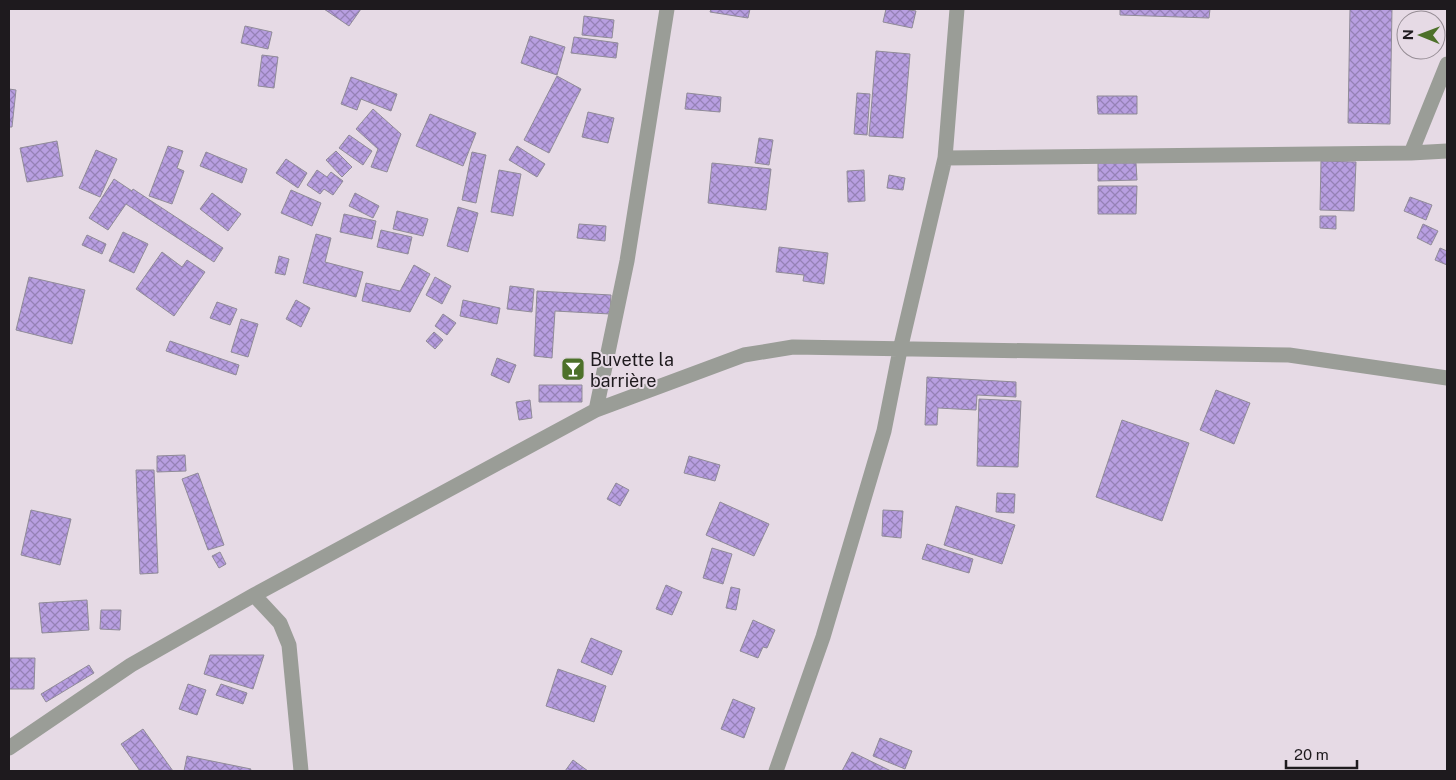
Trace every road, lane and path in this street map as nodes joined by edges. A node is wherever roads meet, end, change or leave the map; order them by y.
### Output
1 (666, 9) edge
2 (957, 9) edge
3 (1447, 64) edge
4 (1447, 151) edge
5 (1411, 153) junction
6 (945, 158) junction
7 (900, 350) junction
8 (1447, 378) edge
9 (596, 410) junction
10 (254, 595) junction
11 (9, 748) edge
12 (300, 771) edge
13 (776, 771) edge

1 - 9 street
2 - 6 street
3 - 5 street
4 - 5 street
5 - 6 street
6 - 7 street
7 - 8 street
7 - 9 street
7 - 13 street
9 - 10 street
10 - 11 street
10 - 12 street

